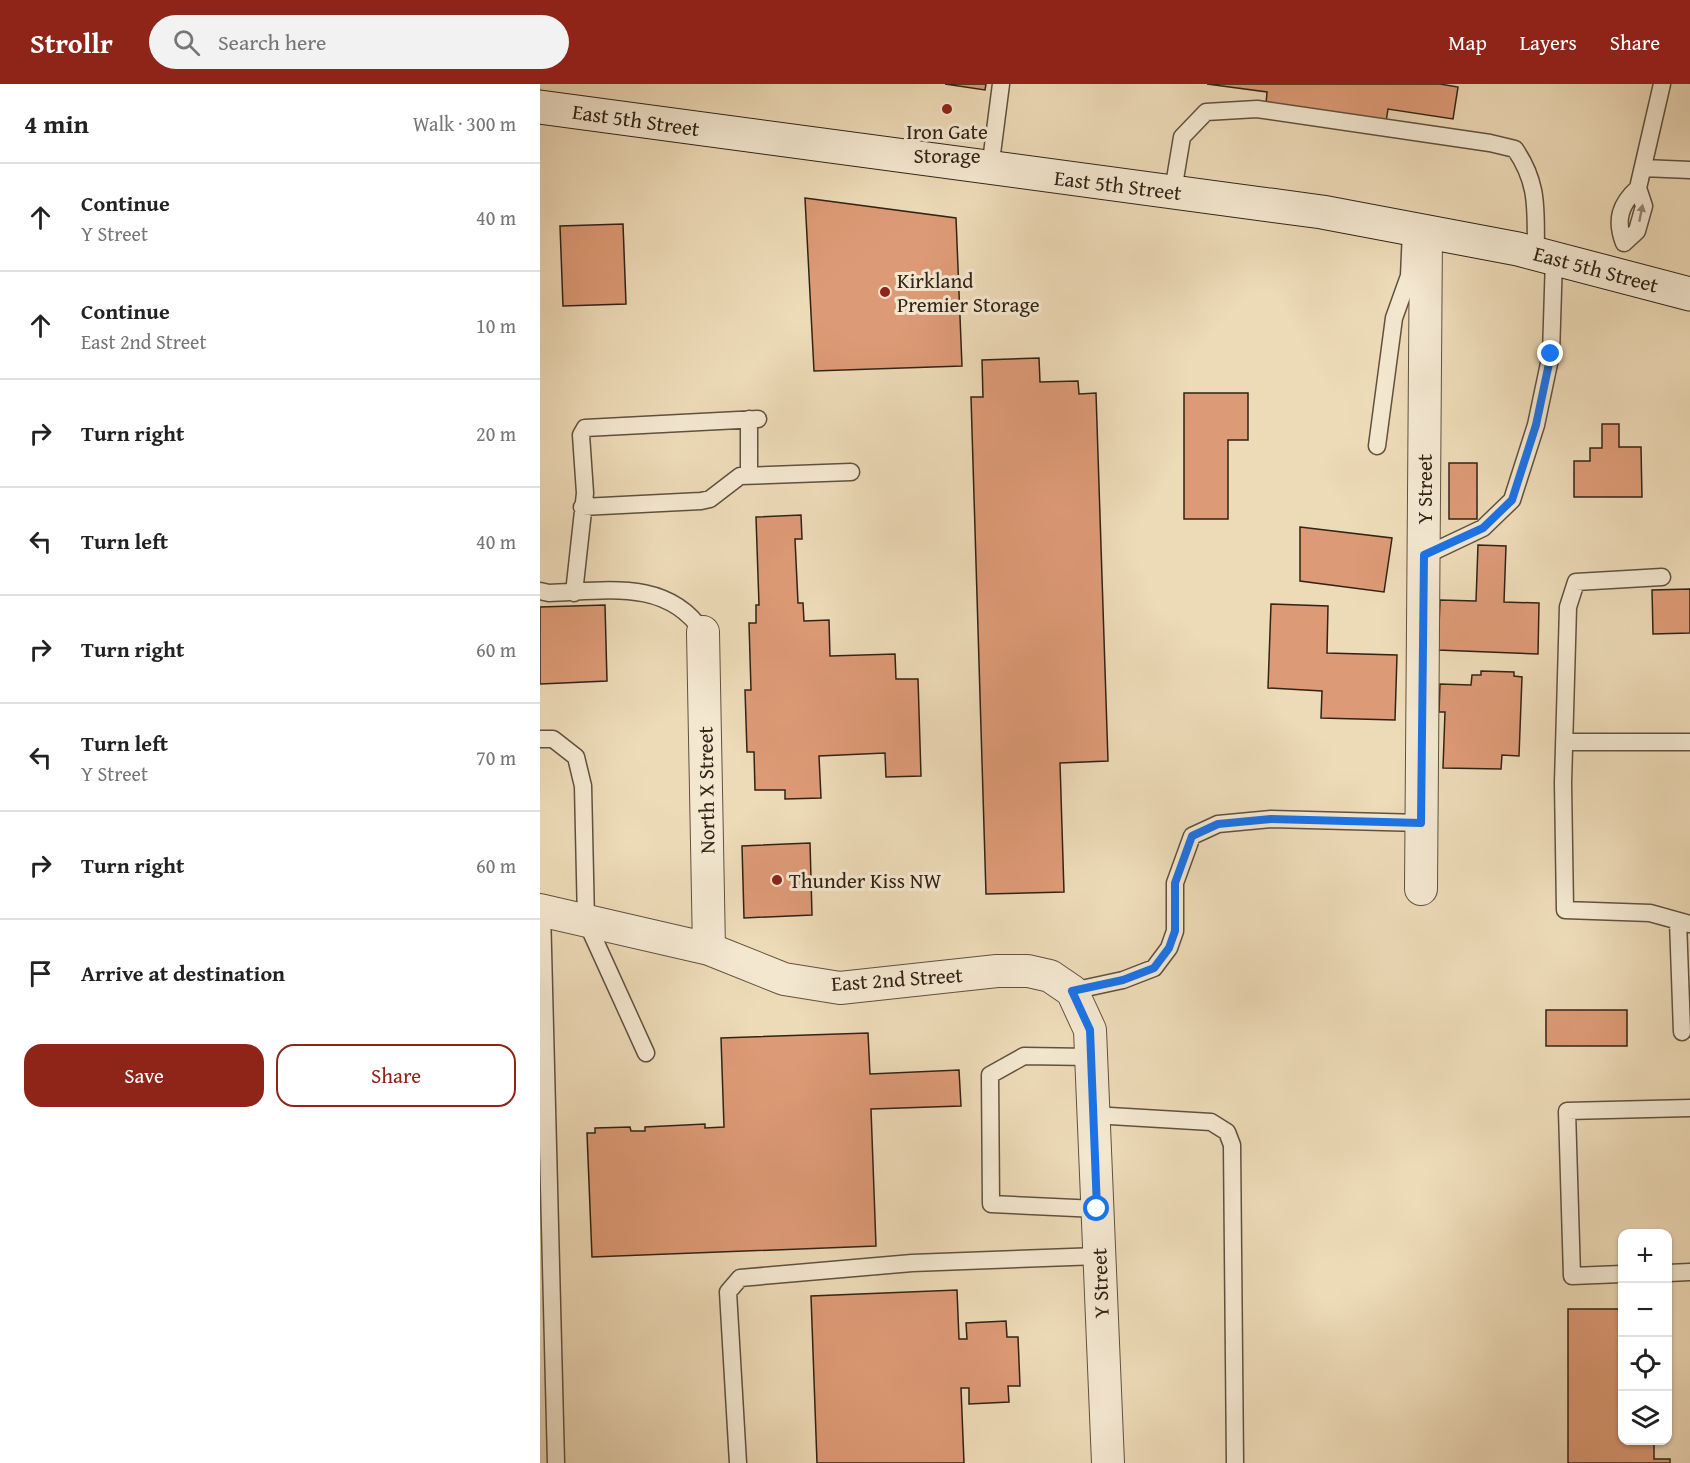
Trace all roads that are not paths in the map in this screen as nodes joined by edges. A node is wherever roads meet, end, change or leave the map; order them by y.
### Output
1 (1001, 84) edge
2 (1662, 84) edge
3 (540, 107) edge
4 (1643, 168) junction
5 (990, 169) junction
6 (1690, 170) edge
7 (1173, 191) junction
8 (1419, 232) junction
9 (1545, 256) junction
10 (1619, 259) junction
11 (1690, 294) edge
12 (1377, 446) dead end
13 (851, 472) dead end
14 (749, 476) junction
15 (582, 507) junction
16 (1424, 555) junction
17 (1662, 577) dead end
18 (540, 591) edge
19 (574, 592) junction
20 (703, 632) joint
21 (540, 739) edge
22 (1564, 742) junction
23 (1690, 742) edge
24 (1421, 823) junction
25 (1421, 889) dead end
26 (541, 910) edge
27 (586, 921) junction
28 (1684, 922) edge
29 (710, 949) junction
30 (1072, 991) junction
31 (1682, 1032) dead end
32 (1090, 1044) junction
33 (646, 1053) dead end
34 (1690, 1108) edge
35 (1093, 1114) junction
36 (1097, 1209) junction
37 (1099, 1256) junction
38 (1690, 1272) edge
39 (1672, 1273) edge
40 (1618, 1274) edge
41 (556, 1463) edge
42 (738, 1463) edge
43 (1108, 1463) edge
44 (1234, 1463) edge

1 - 5 lane
2 - 4 lane
3 - 5 street, East 5th Street
4 - 6 lane
4 - 10 lane
5 - 7 street, East 5th Street
7 - 8 street, East 5th Street
7 - 9 lane
8 - 9 street, East 5th Street
8 - 12 lane
8 - 16 street, Y Street
9 - 10 street, East 5th Street
9 - 16 lane
10 - 11 street, East 5th Street
13 - 14 lane
14 - 15 lane
14 - 15 lane
15 - 19 lane
16 - 24 street, Y Street
17 - 22 lane
18 - 19 lane
19 - 20 lane
20 - 29 street, North X Street
21 - 27 lane
22 - 23 lane
22 - 28 lane
24 - 25 street, Y Street
24 - 30 lane
26 - 27 street, East 2nd Street
26 - 41 lane
27 - 29 street, East 2nd Street
27 - 33 lane
28 - 31 lane
29 - 30 street, East 2nd Street
30 - 32 street
32 - 35 street, Y Street
32 - 36 lane
34 - 40 lane
35 - 36 street, Y Street
35 - 44 lane
36 - 37 street, Y Street
37 - 42 lane
37 - 43 street, Y Street
38 - 39 lane

